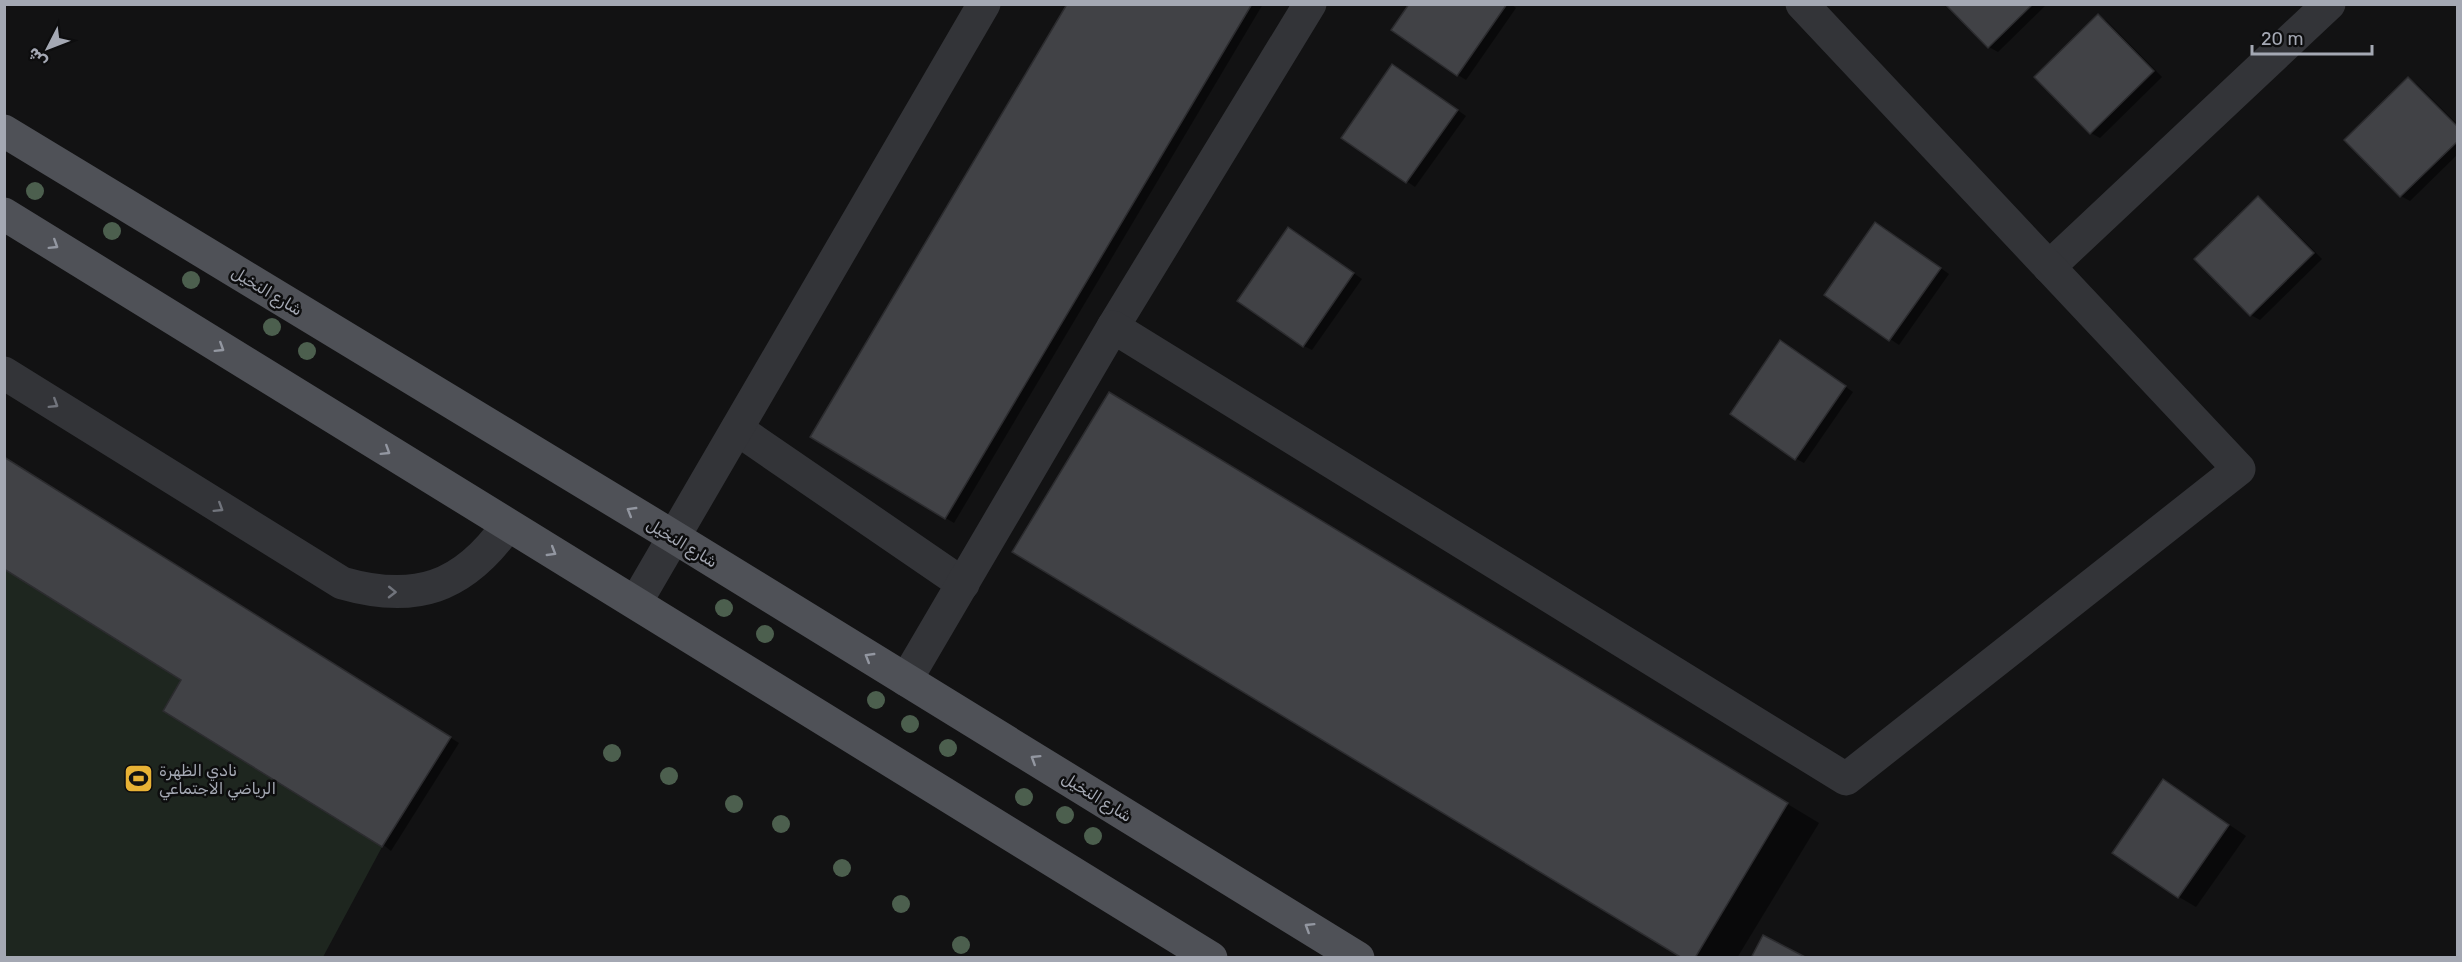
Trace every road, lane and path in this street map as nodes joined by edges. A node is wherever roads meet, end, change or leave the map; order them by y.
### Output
1 (984, 4) edge
2 (1310, 4) edge
3 (1802, 4) edge
4 (2329, 4) edge
5 (4, 132) edge
6 (4, 214) edge
7 (2049, 267) junction
8 (1113, 327) junction
9 (4, 373) edge
10 (737, 429) junction
11 (507, 526) junction
12 (674, 537) junction
13 (963, 584) junction
14 (636, 602) junction
15 (906, 680) junction
16 (1211, 957) edge
17 (1358, 957) edge

1 - 10 street
2 - 8 street
3 - 7 street
4 - 7 street
12 -> 5 main road, شارع النخيل
6 -> 11 main road
7 - 8 street
8 - 13 street
9 -> 11 street
10 - 12 street
10 - 13 street
11 -> 14 main road
12 - 14 street
15 -> 12 main road, شارع النخيل
13 - 15 street
14 - 16 main road
17 -> 15 main road, شارع النخيل

